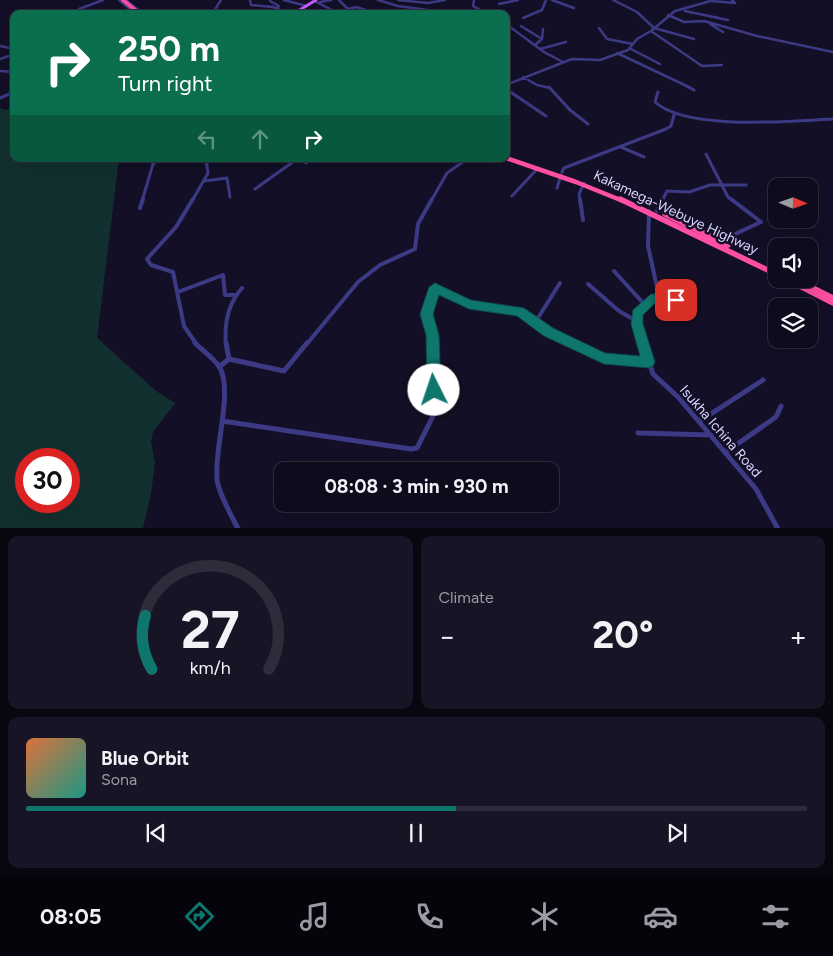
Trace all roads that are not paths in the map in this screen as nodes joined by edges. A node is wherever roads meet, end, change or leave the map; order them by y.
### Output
1 (103, 0) edge
2 (124, 0) edge
3 (250, 0) edge
4 (284, 0) edge
5 (331, 0) edge
6 (339, 0) edge
7 (378, 0) edge
8 (398, 0) edge
9 (445, 0) edge
10 (474, 0) edge
11 (518, 0) edge
12 (546, 0) edge
13 (552, 0) edge
14 (613, 0) edge
15 (713, 0) edge
16 (732, 0) edge
17 (270, 1) edge
18 (315, 1) edge
19 (320, 2) junction
20 (504, 3) dead end
21 (308, 6) junction
22 (277, 8) junction
23 (348, 8) junction
24 (574, 8) dead end
25 (79, 9) dead end
26 (132, 10) edge
27 (135, 10) edge
28 (283, 10) edge
29 (301, 10) edge
30 (332, 10) edge
31 (345, 10) edge
32 (365, 10) edge
33 (428, 10) dead end
34 (480, 10) edge
35 (683, 10) junction
36 (668, 15) junction
37 (523, 18) dead end
38 (728, 20) dead end
39 (710, 22) junction
40 (521, 26) dead end
41 (510, 27) edge
42 (599, 28) dead end
43 (654, 28) junction
44 (543, 29) dead end
45 (651, 31) junction
46 (723, 32) dead end
47 (542, 39) junction
48 (694, 39) dead end
49 (566, 42) dead end
50 (632, 44) junction
51 (535, 45) junction
52 (540, 49) junction
53 (631, 49) junction
54 (833, 52) edge
55 (617, 53) junction
56 (564, 62) junction
57 (660, 64) dead end
58 (722, 65) dead end
59 (523, 77) junction
60 (510, 83) edge
61 (694, 90) dead end
62 (510, 92) edge
63 (658, 92) dead end
64 (674, 115) junction
65 (546, 116) dead end
66 (833, 119) edge
67 (588, 124) dead end
68 (621, 147) junction
69 (706, 154) dead end
70 (510, 157) edge
71 (644, 157) dead end
72 (510, 158) edge
73 (155, 162) edge
74 (206, 162) edge
75 (293, 162) edge
76 (463, 162) edge
77 (538, 168) junction
78 (562, 174) junction
79 (204, 181) junction
80 (584, 183) junction
81 (721, 185) junction
82 (746, 185) dead end
83 (558, 188) dead end
84 (255, 189) dead end
85 (512, 196) dead end
86 (230, 197) dead end
87 (140, 208) dead end
88 (649, 211) junction
89 (657, 211) junction
90 (582, 220) dead end
91 (720, 241) junction
92 (768, 265) edge
93 (768, 270) edge
94 (614, 271) dead end
95 (560, 283) dead end
96 (588, 284) dead end
97 (242, 288) dead end
98 (804, 288) edge
99 (813, 288) edge
100 (178, 292) junction
101 (235, 295) junction
102 (690, 296) dead end
103 (833, 298) edge
104 (651, 299) junction
105 (833, 303) edge
106 (644, 304) junction
107 (536, 321) junction
108 (636, 321) junction
109 (229, 358) junction
110 (649, 362) junction
111 (219, 367) junction
112 (763, 380) dead end
113 (781, 406) dead end
114 (222, 421) junction
115 (700, 421) junction
116 (638, 433) dead end
117 (711, 435) junction
118 (726, 452) junction
119 (238, 528) edge
120 (778, 528) edge

1 - 25 street
2 - 26 street
2 - 27 highway
3 - 22 street
4 - 21 street
5 - 19 street
6 - 23 street
7 - 33 street
8 - 9 street
10 - 34 street
11 - 20 street
12 - 37 street
13 - 24 street
14 - 43 street
15 - 16 street
15 - 35 street
17 - 22 street
18 - 19 street
18 - 21 main road
19 - 30 street
21 - 29 main road
22 - 28 street
23 - 31 street
23 - 32 street
35 - 36 street
35 - 38 street
36 - 39 street
36 - 43 street
39 - 46 street
39 - 54 street
40 - 47 street
41 - 51 street
42 - 50 street
43 - 45 street
43 - 48 street
44 - 47 street
45 - 50 street
45 - 58 street
47 - 51 street
49 - 52 street
50 - 53 street
51 - 52 street
52 - 56 street
53 - 55 street
53 - 57 street
55 - 56 street
55 - 61 street
56 - 59 street
59 - 60 street
59 - 67 street
62 - 65 street
63 - 64 street
64 - 66 street
64 - 68 street
68 - 71 street
68 - 78 street
69 - 81 street
70 - 78 highway, Kakamega-Webuye Highway
72 - 77 highway, Kakamega-Webuye Highway
73 - 87 street
74 - 79 street
75 - 84 street
76 - 109 street
77 - 78 highway, Kakamega-Webuye Highway
77 - 85 street
78 - 80 highway, Kakamega-Webuye Highway
78 - 83 street
78 - 89 highway, Kakamega-Webuye Highway
79 - 86 street
79 - 100 street
80 - 88 highway, Kakamega-Webuye Highway
80 - 90 street
81 - 82 street
81 - 89 street
81 - 91 street
88 - 93 highway, Kakamega-Webuye Highway
88 - 104 street
89 - 91 highway, Kakamega-Webuye Highway
91 - 92 highway, Kakamega-Webuye Highway
94 - 106 street
95 - 107 street
96 - 108 street
97 - 101 street
98 - 105 highway
99 - 103 highway
100 - 101 street
100 - 111 street
101 - 109 street
102 - 104 street
104 - 106 street
106 - 108 street
107 - 110 street
107 - 114 street
108 - 110 street, Isukha Ichina Road
109 - 111 street
110 - 115 street, Isukha Ichina Road
111 - 114 street
112 - 115 street
113 - 118 street
114 - 119 street
115 - 117 street, Isukha Ichina Road
116 - 117 street
117 - 118 street, Isukha Ichina Road
118 - 120 street, Isukha Ichina Road

